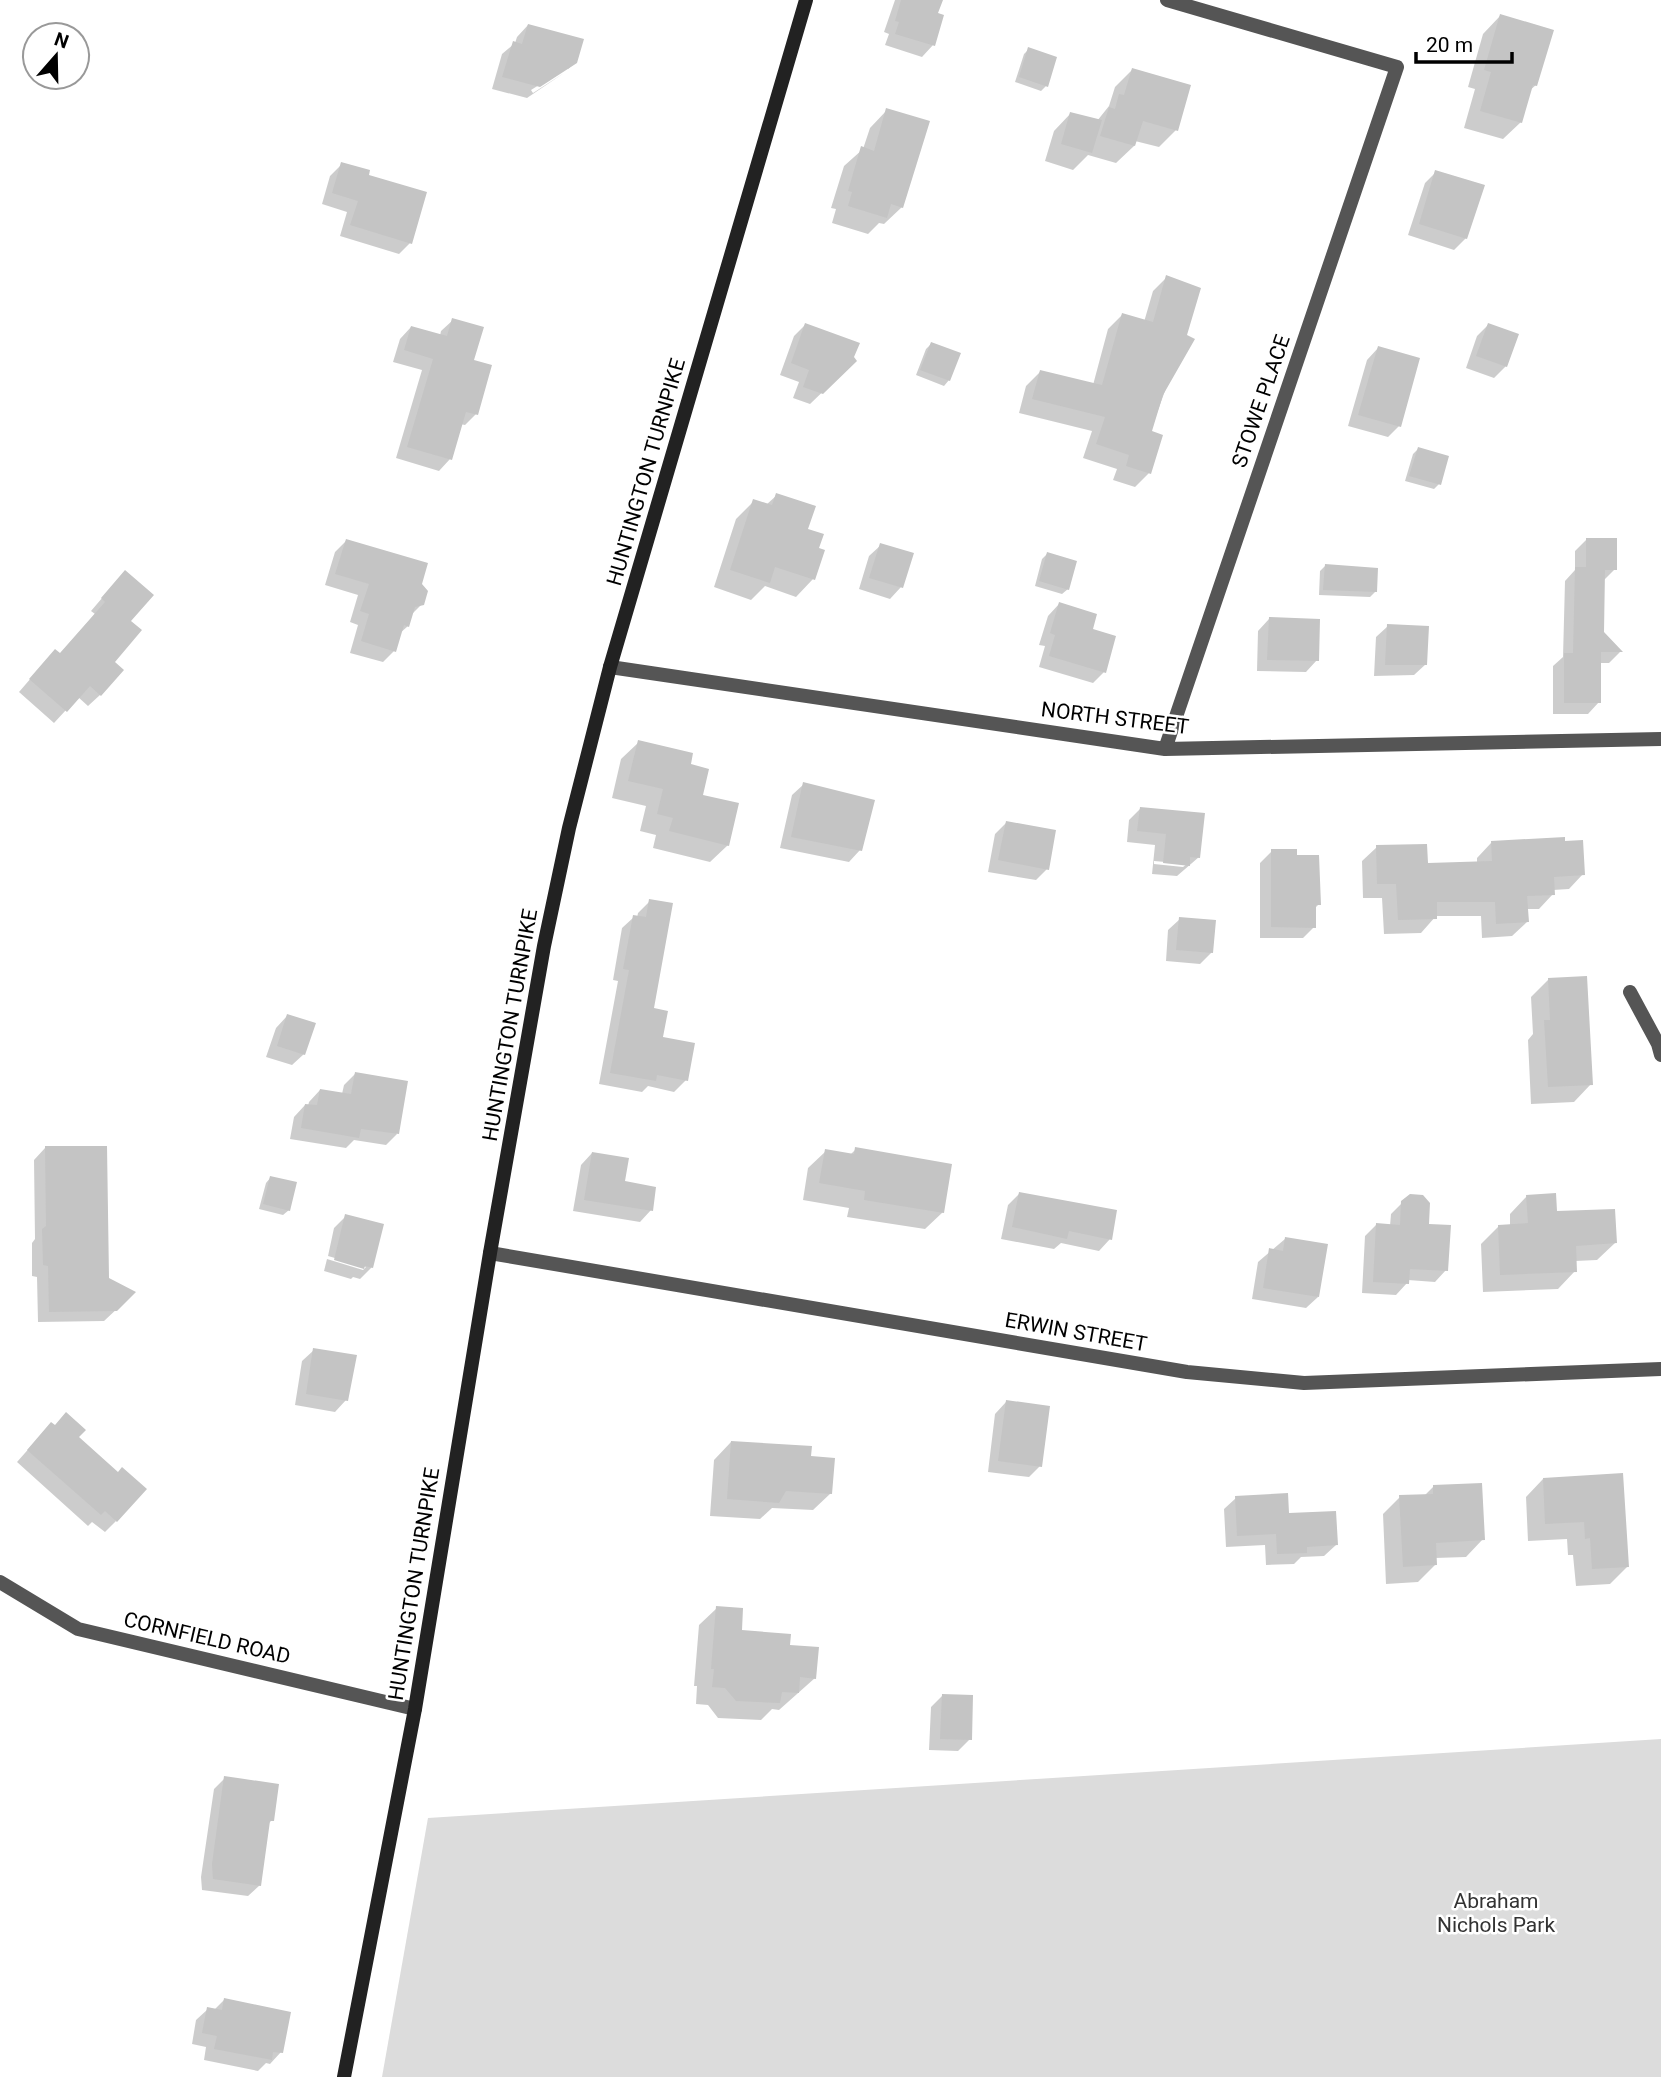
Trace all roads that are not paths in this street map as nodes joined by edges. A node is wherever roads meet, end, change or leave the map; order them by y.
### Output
1 (806, 0) edge
2 (1167, 0) edge
3 (610, 667) junction
4 (1661, 739) edge
5 (1165, 749) junction
6 (1630, 992) dead end
7 (1661, 1055) edge
8 (490, 1253) junction
9 (1661, 1369) edge
10 (0, 1582) edge
11 (415, 1709) junction
12 (344, 2077) edge

1 - 3 main road, HUNTINGTON TURNPIKE
2 - 5 street, STOWE PLACE
3 - 5 street, NORTH STREET
3 - 8 main road, HUNTINGTON TURNPIKE
4 - 5 street, NORTH STREET
6 - 7 street
8 - 9 street, ERWIN STREET
8 - 11 main road, HUNTINGTON TURNPIKE
10 - 11 street, CORNFIELD ROAD
11 - 12 main road, HUNTINGTON TURNPIKE

